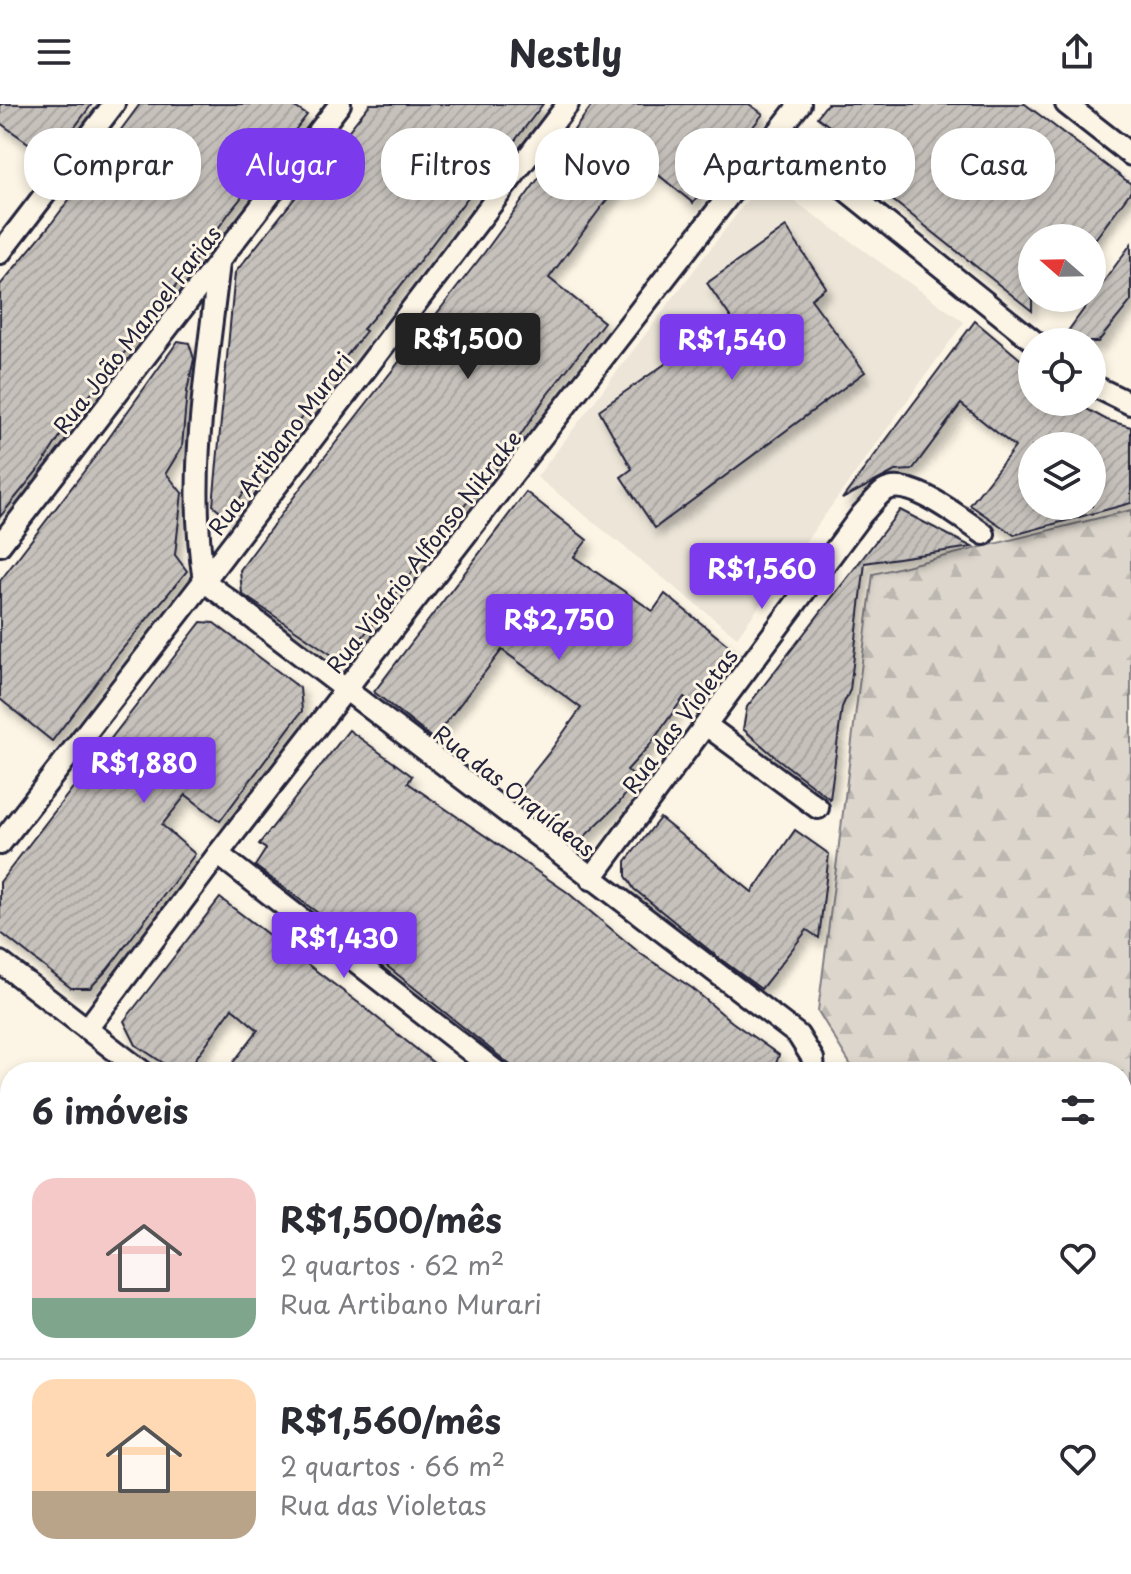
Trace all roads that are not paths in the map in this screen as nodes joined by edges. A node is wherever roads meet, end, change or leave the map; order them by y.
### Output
1 (114, 104) edge
2 (340, 104) edge
3 (568, 104) edge
4 (800, 104) edge
5 (1066, 104) edge
6 (781, 128) edge
7 (1131, 155) edge
8 (725, 200) edge
9 (858, 200) edge
10 (0, 253) edge
11 (219, 261) junction
12 (1018, 328) edge
13 (1106, 392) edge
14 (1131, 404) edge
15 (984, 534) dead end
16 (0, 545) edge
17 (204, 581) junction
18 (347, 690) junction
19 (706, 725) junction
20 (818, 808) dead end
21 (0, 844) edge
22 (218, 854) junction
23 (591, 879) junction
24 (0, 962) edge
25 (87, 1029) junction
26 (130, 1062) edge
27 (484, 1062) edge
28 (813, 1062) edge

1 - 10 street
2 - 11 street, Rua João Manoel Farias
3 - 17 street, Rua Artibano Murari
4 - 6 street, Rua Vigário Alfonso Nikrake
5 - 7 street
8 - 18 street, Rua Vigário Alfonso Nikrake
9 - 12 street
11 - 16 street, Rua João Manoel Farias
11 - 17 street
13 - 14 street
15 - 19 street, Rua das Violetas
17 - 18 street, Rua das Orquídeas
17 - 21 street, Rua Artibano Murari
18 - 22 street, Rua Vigário Alfonso Nikrake
18 - 23 street, Rua das Orquídeas
19 - 20 street
19 - 23 street, Rua das Violetas
22 - 25 street, Rua Vigário Alfonso Nikrake
22 - 27 street
23 - 28 street, Rua das Orquídeas
24 - 25 street
25 - 26 street

